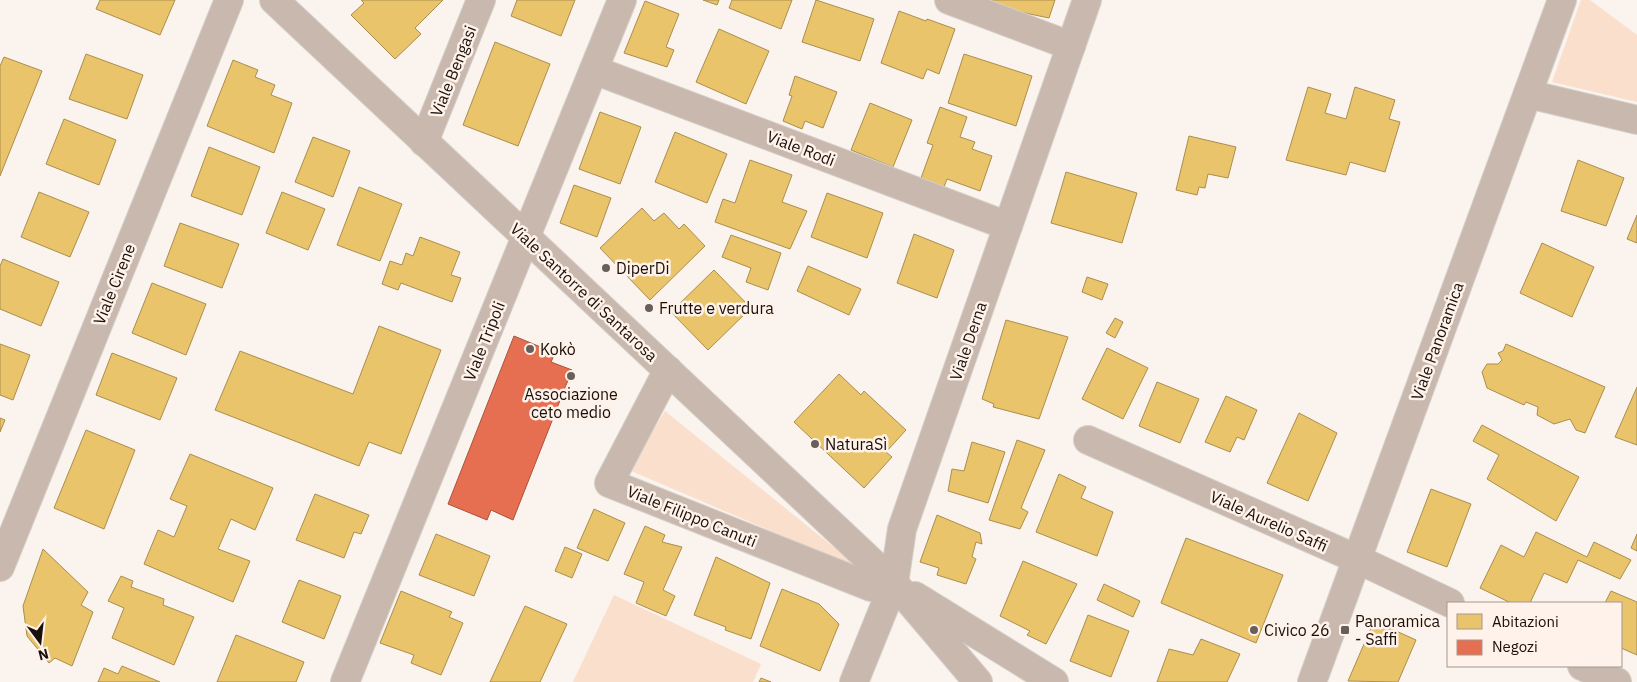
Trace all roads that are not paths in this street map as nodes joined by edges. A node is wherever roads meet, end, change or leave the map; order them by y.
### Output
1 (229, 0) edge
2 (274, 0) edge
3 (481, 0) edge
4 (622, 0) edge
5 (949, 0) edge
6 (1087, 0) edge
7 (1562, 0) edge
8 (1071, 46) junction
9 (594, 70) junction
10 (1528, 94) junction
11 (1637, 120) edge
12 (424, 142) junction
13 (1008, 226) junction
14 (526, 237) junction
15 (668, 370) junction
16 (1088, 440) dead end
17 (1357, 559) junction
18 (0, 567) edge
19 (894, 583) junction
20 (1448, 602) edge
21 (1584, 667) edge
22 (345, 682) edge
23 (854, 682) edge
24 (978, 682) edge
25 (1054, 682) edge
26 (1312, 682) edge
27 (1617, 682) edge

1 - 18 street, Viale Cirene
2 - 12 street, Viale Santorre di Santarosa
3 - 12 street, Viale Bengasi
4 - 9 street, Viale Tripoli
5 - 8 street
6 - 8 street, Viale Derna
7 - 10 street, Viale Panoramica
8 - 13 street, Viale Derna
9 - 13 street, Viale Rodi
9 - 14 street, Viale Tripoli
10 - 11 street
10 - 17 street, Viale Panoramica
12 - 14 street, Viale Santorre di Santarosa
13 - 19 street, Viale Derna
14 - 15 street, Viale Santorre di Santarosa
14 - 22 street, Viale Tripoli
15 - 19 street, Viale Santorre di Santarosa
15 - 19 street, Viale Filippo Canuti
16 - 17 street, Viale Aurelio Saffi
17 - 20 street, Viale Aurelio Saffi
17 - 26 street, Viale Panoramica
19 - 23 street, Viale Derna
19 - 24 street, Viale Santorre di Santarosa
19 - 25 street, Viale Santorre di Santarosa
21 - 27 street

